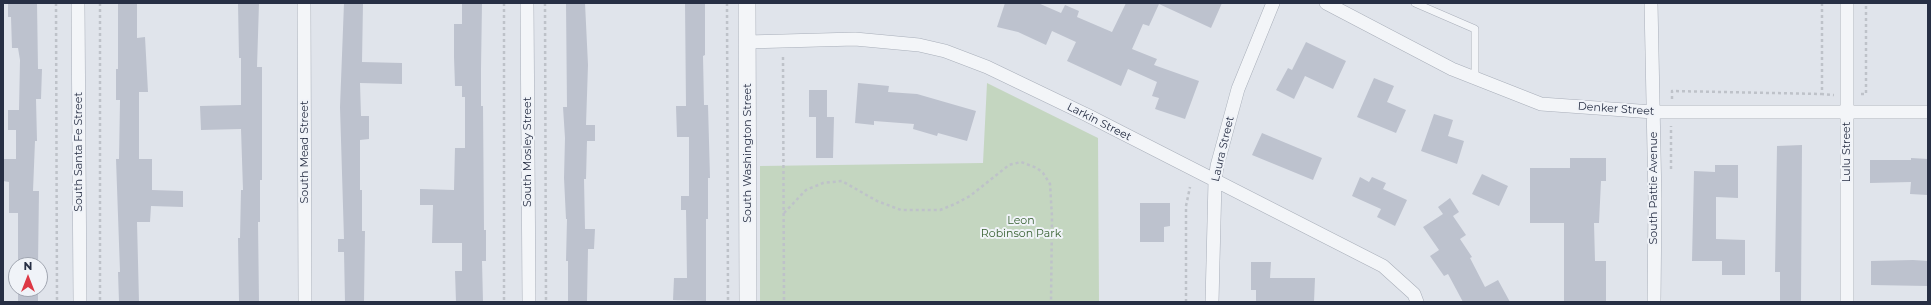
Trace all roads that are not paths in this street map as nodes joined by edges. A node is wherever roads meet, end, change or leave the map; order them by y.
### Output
1 (78, 3) edge
2 (304, 3) edge
3 (527, 3) edge
4 (747, 3) edge
5 (1272, 3) edge
6 (1326, 3) edge
7 (1415, 3) edge
8 (1651, 3) edge
9 (1847, 3) edge
10 (747, 42) junction
11 (1475, 78) junction
12 (1653, 112) junction
13 (1847, 112) junction
14 (1928, 112) edge
15 (1215, 181) junction
16 (80, 302) edge
17 (305, 302) edge
18 (529, 302) edge
19 (748, 302) edge
20 (1212, 302) edge
21 (1417, 302) edge
22 (1654, 302) edge
23 (1847, 302) edge

1 - 16 street, South Santa Fe Street
2 - 17 street, South Mead Street
3 - 18 street, South Mosley Street
4 - 10 street, South Washington Street
5 - 15 street, Laura Street
6 - 11 street, Denker Street
7 - 11 lane
8 - 12 street, South Pattie Avenue
9 - 13 street, Lulu Street
10 - 15 street, Larkin Street
10 - 19 street, South Washington Street
11 - 12 street, Denker Street
12 - 13 street, Denker Street
12 - 22 street, South Pattie Avenue
13 - 14 street, Denker Street
13 - 23 street, Lulu Street
15 - 20 street, Laura Street
15 - 21 street, Larkin Street

